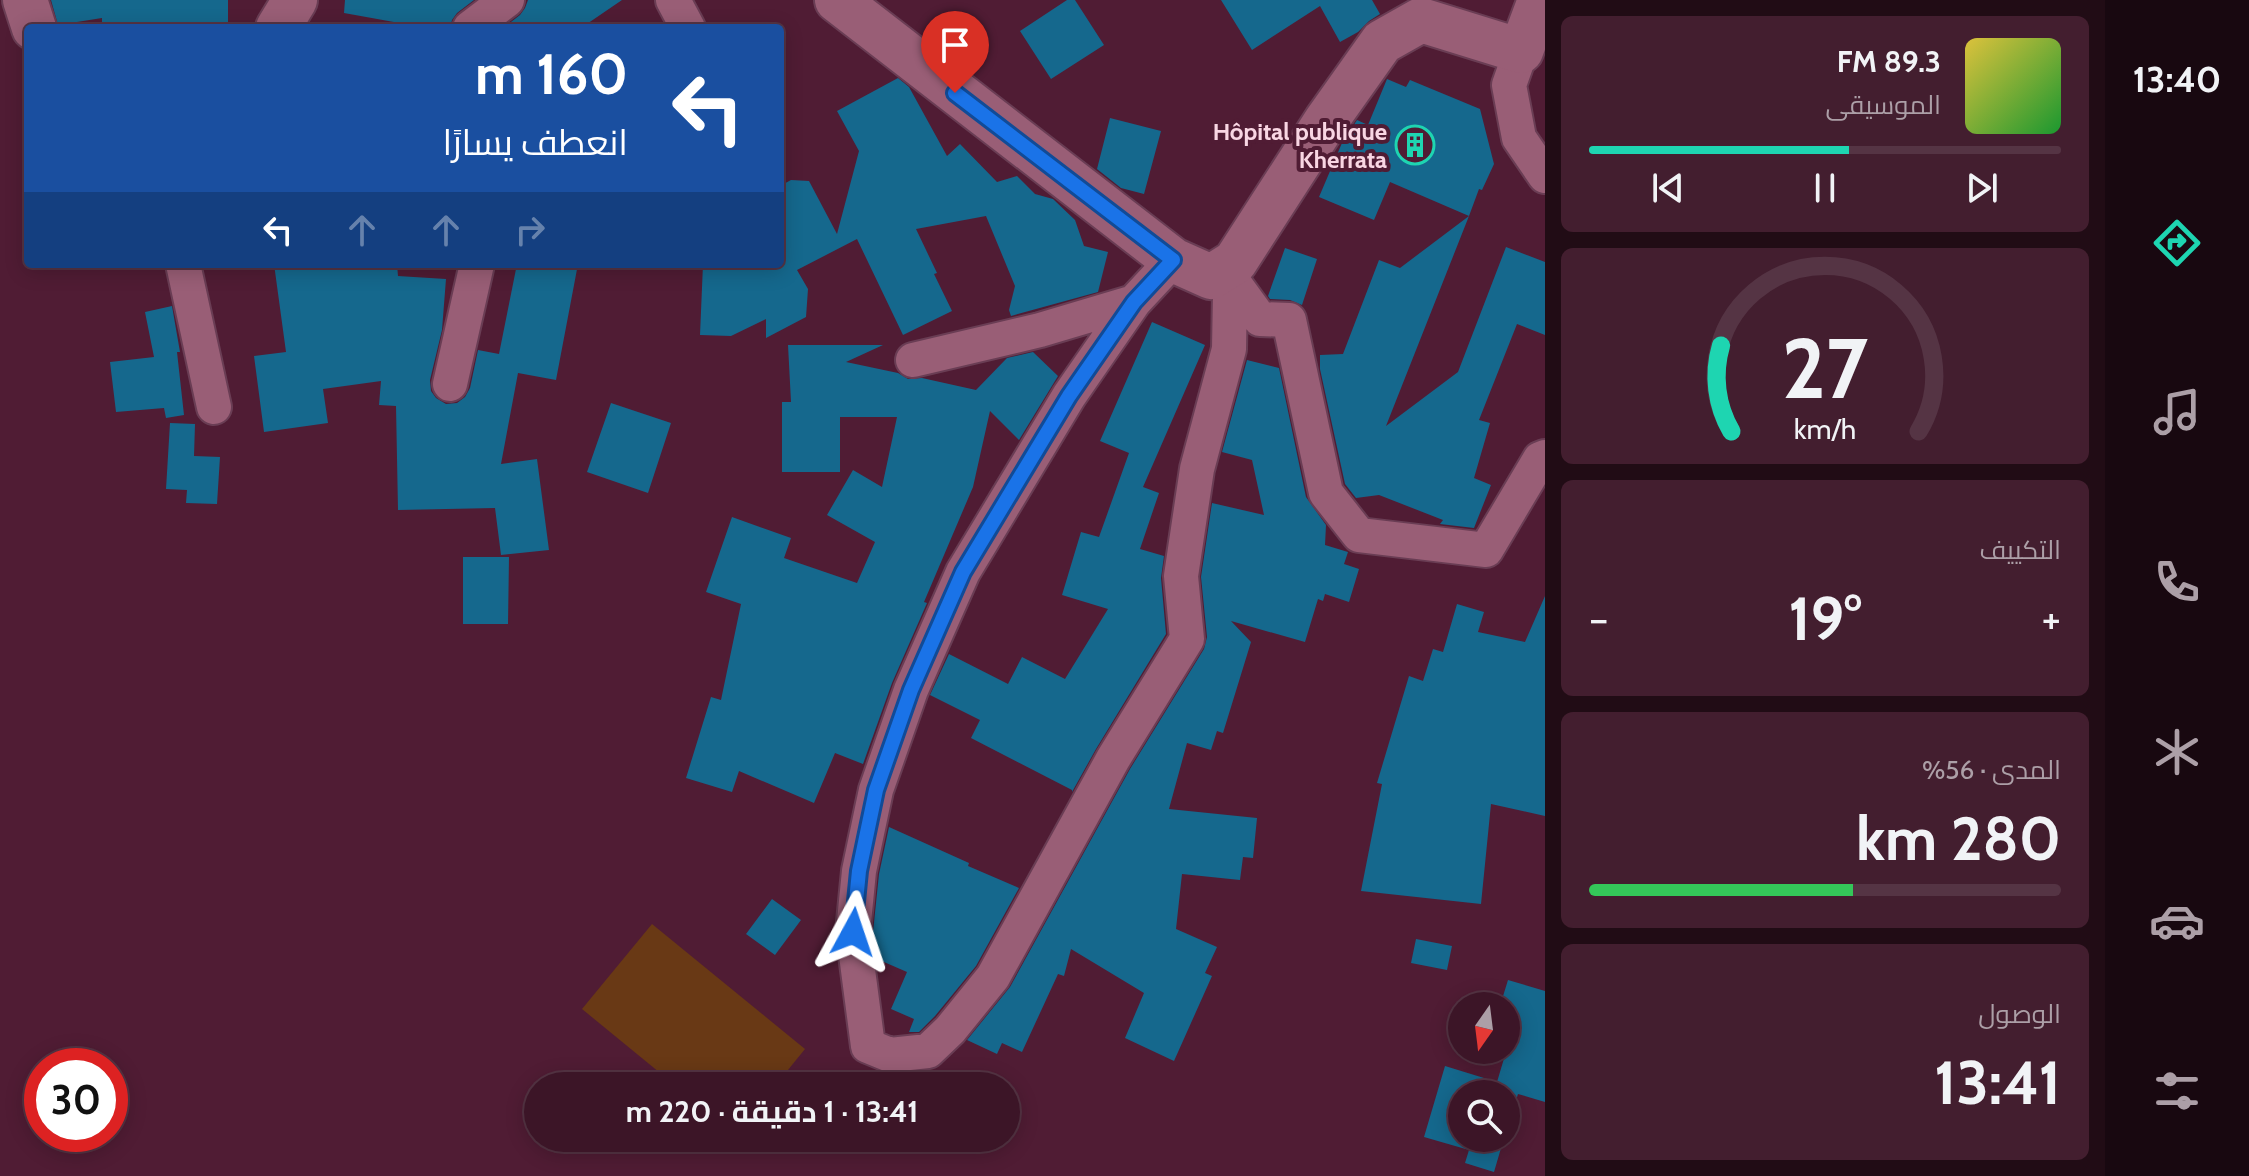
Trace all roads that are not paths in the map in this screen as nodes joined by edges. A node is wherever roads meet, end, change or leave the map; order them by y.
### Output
1 (25, 0) edge
2 (295, 0) edge
3 (507, 0) edge
4 (673, 0) edge
5 (837, 0) edge
6 (1540, 0) edge
7 (33, 24) edge
8 (280, 24) edge
9 (475, 24) edge
10 (686, 24) edge
11 (1521, 51) junction
12 (1545, 176) edge
13 (1173, 260) junction
14 (184, 268) edge
15 (476, 268) edge
16 (1223, 269) junction
17 (1134, 302) junction
18 (913, 360) dead end
19 (450, 384) dead end
20 (214, 407) dead end
21 (1545, 457) edge

1 - 7 street
2 - 8 street
3 - 9 street
4 - 10 street
5 - 13 street
6 - 11 street
11 - 12 street
11 - 16 street
13 - 16 street
13 - 17 street
14 - 20 street
15 - 19 street
16 - 17 street
16 - 21 street
17 - 18 street

